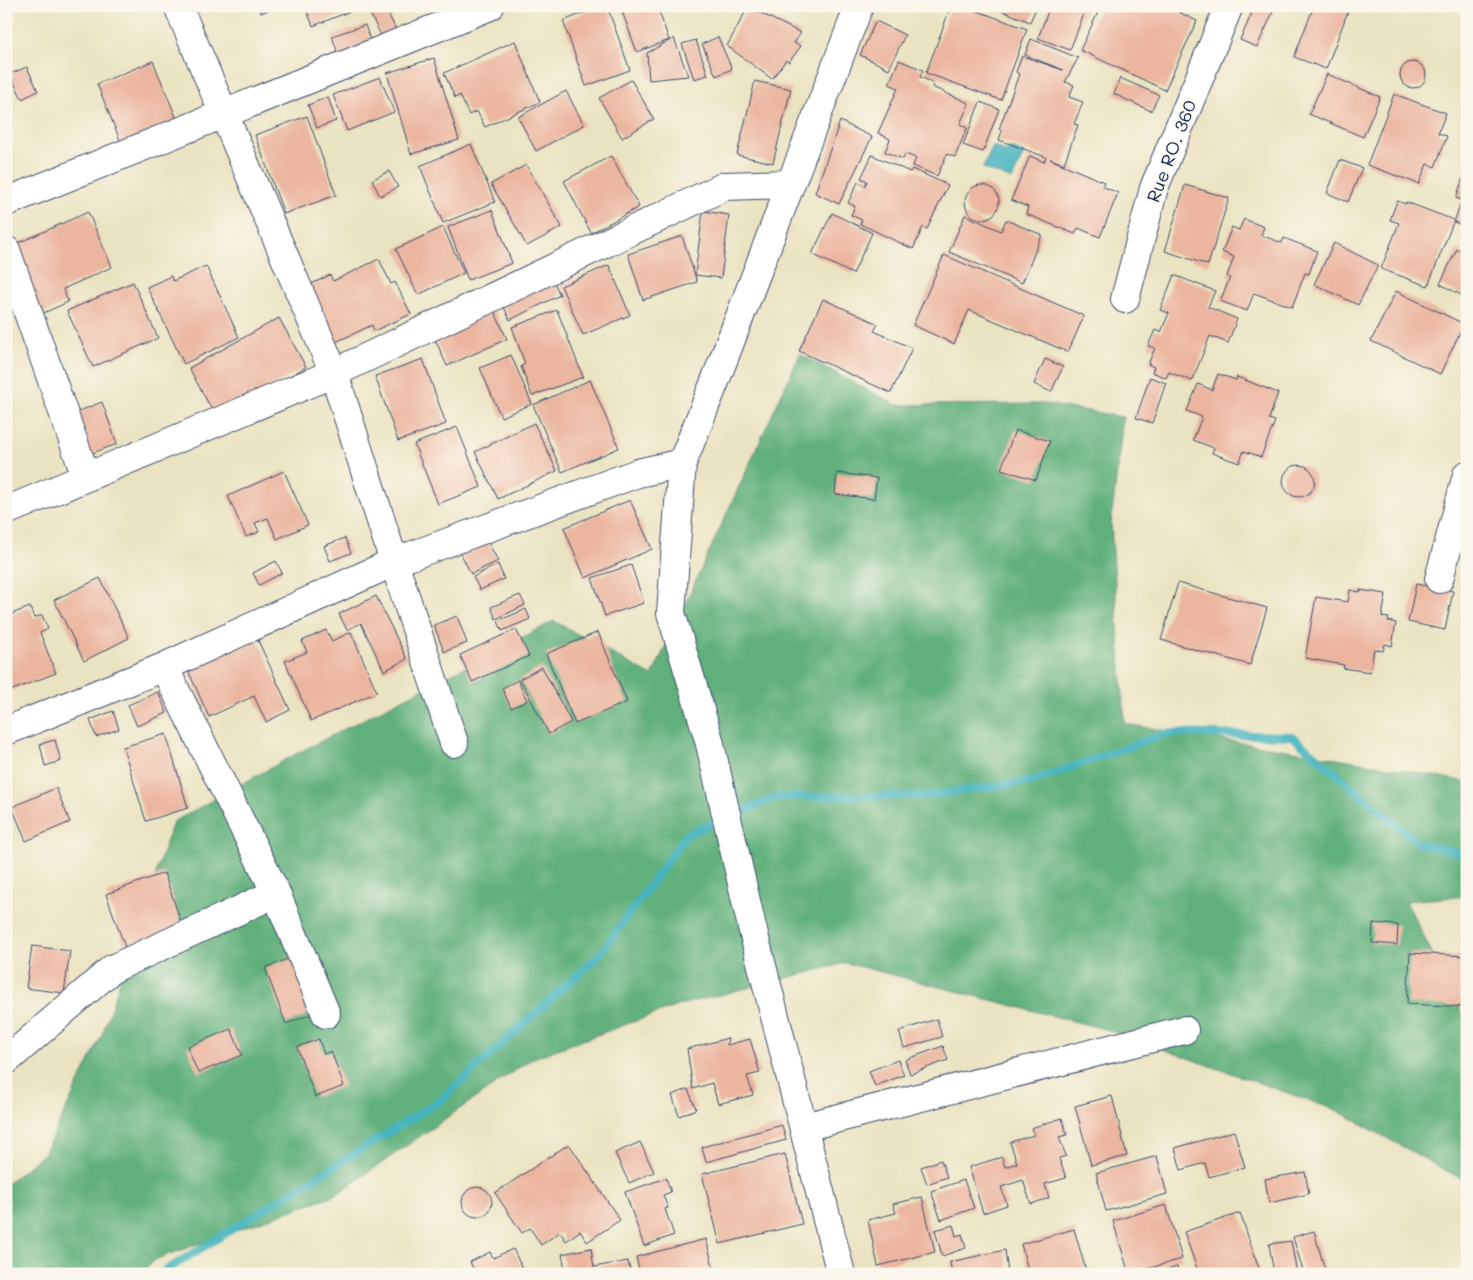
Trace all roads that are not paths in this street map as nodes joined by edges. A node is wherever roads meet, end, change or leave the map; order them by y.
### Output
1 (178, 6) edge
2 (490, 6) edge
3 (858, 6) edge
4 (1229, 6) edge
5 (225, 115) junction
6 (789, 184) junction
7 (6, 202) edge
8 (6, 250) edge
9 (1125, 299) dead end
10 (334, 372) junction
11 (682, 463) junction
12 (1467, 475) edge
13 (86, 477) junction
14 (6, 511) edge
15 (394, 562) junction
16 (1439, 579) dead end
17 (164, 667) junction
18 (6, 731) edge
19 (454, 743) dead end
20 (276, 893) junction
21 (326, 1014) dead end
22 (1184, 1030) dead end
23 (6, 1061) edge
24 (804, 1127) junction
25 (841, 1274) edge

1 - 5 street
2 - 5 street
3 - 6 street
4 - 9 street, Rue RO. 360
5 - 7 street
5 - 10 street
6 - 10 street
6 - 11 street
8 - 13 street
10 - 13 street
10 - 15 street
11 - 15 street
11 - 24 street
12 - 16 street
13 - 14 street
15 - 17 street
15 - 19 street
17 - 18 street
17 - 20 street
20 - 21 street
20 - 23 street
22 - 24 street
24 - 25 street

